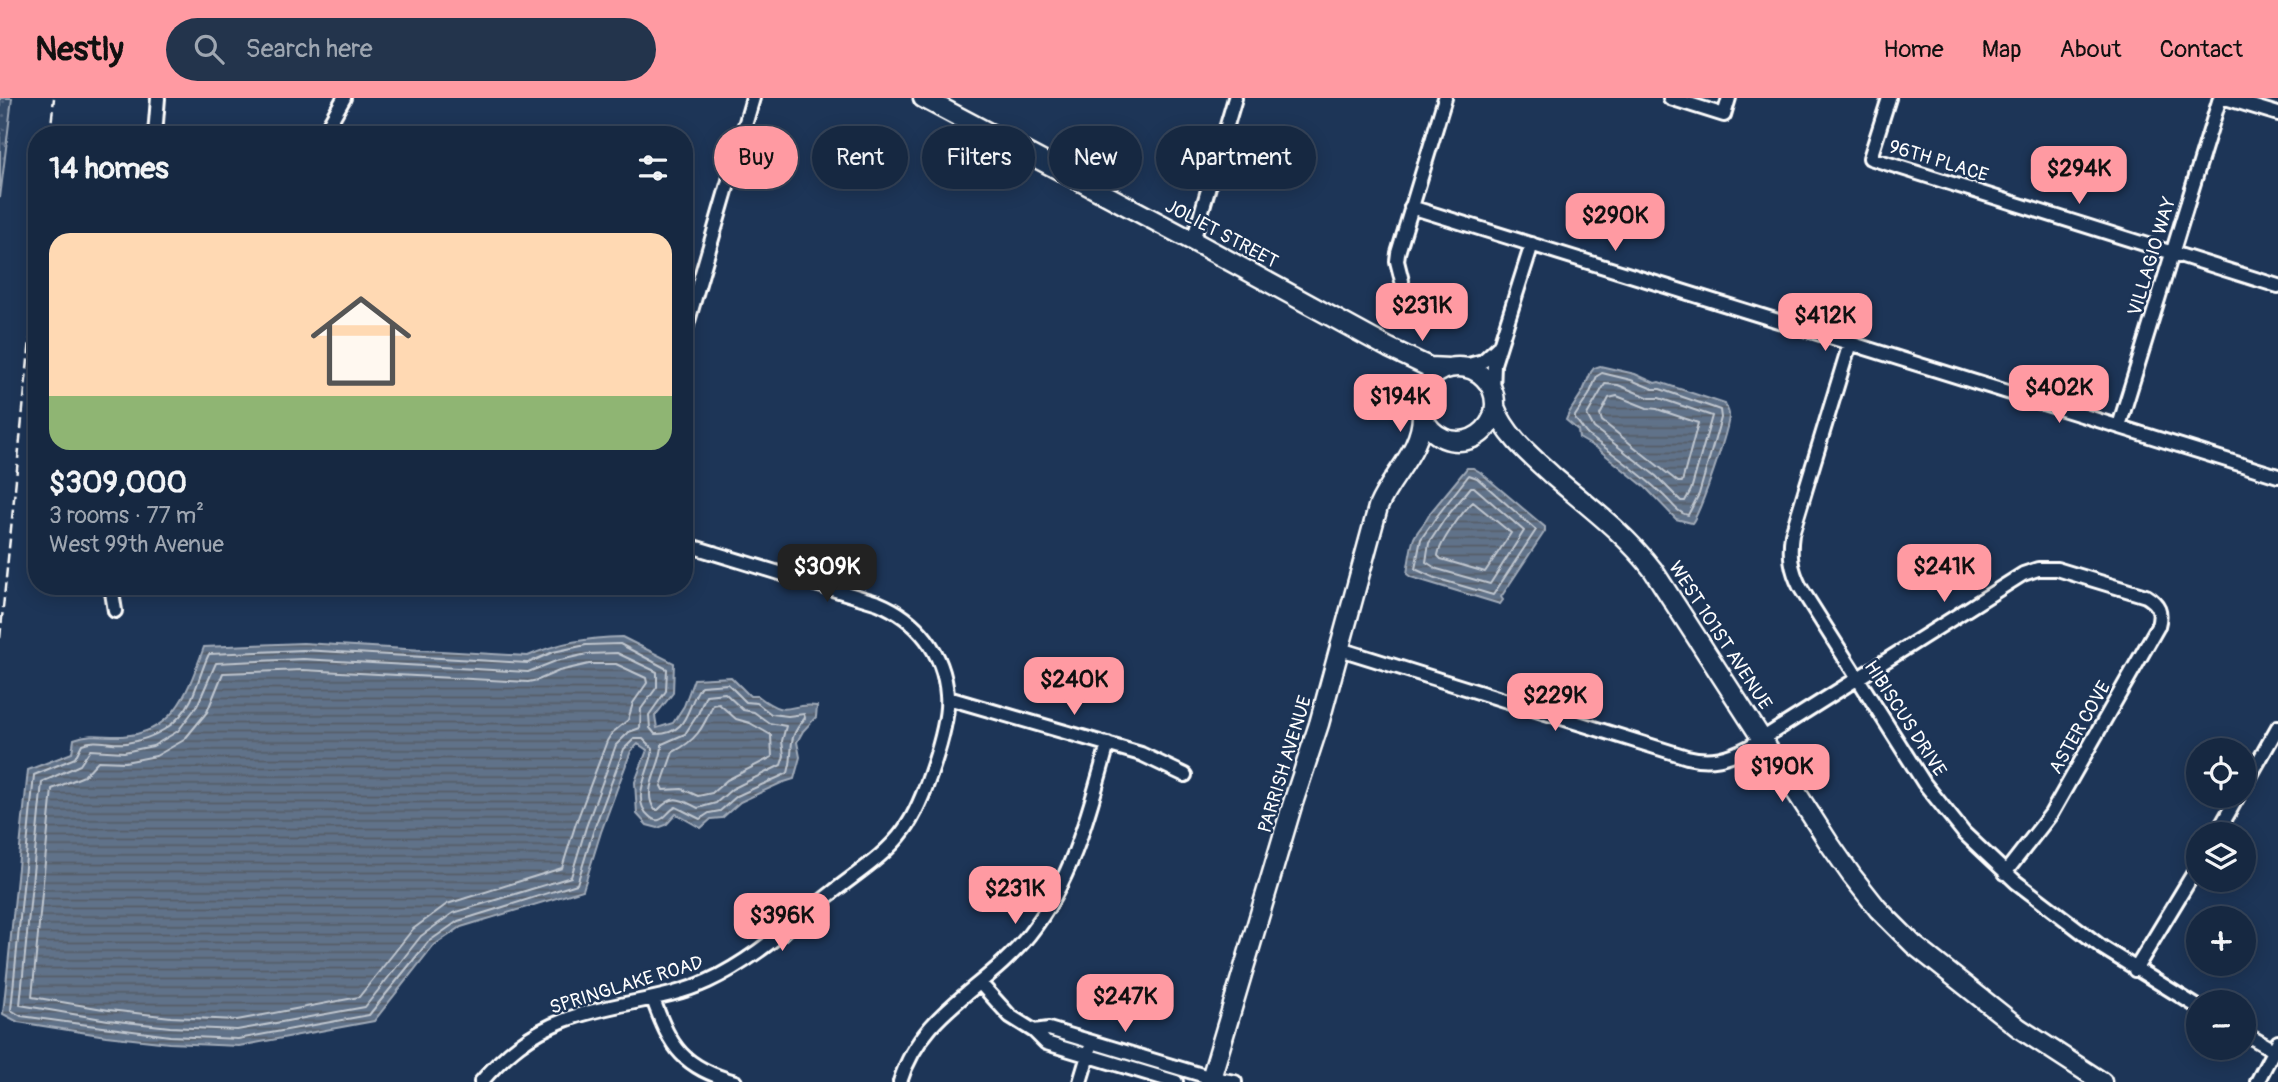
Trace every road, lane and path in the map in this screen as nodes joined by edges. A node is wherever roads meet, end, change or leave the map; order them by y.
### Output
1 (158, 98) edge
2 (344, 98) edge
3 (753, 98) edge
4 (1235, 98) edge
5 (1445, 98) edge
6 (1670, 98) edge
7 (1729, 98) edge
8 (1889, 98) edge
9 (2223, 98) edge
10 (927, 99) edge
11 (2278, 114) edge
12 (156, 126) edge
13 (328, 126) edge
14 (1411, 207) junction
15 (1193, 241) junction
16 (1532, 244) junction
17 (2173, 253) junction
18 (1402, 281) dead end
19 (2278, 286) edge
20 (693, 304) edge
21 (1850, 343) junction
22 (1500, 344) junction
23 (1389, 348) junction
24 (1455, 368) junction
25 (1494, 400) junction
26 (1422, 406) junction
27 (2119, 426) junction
28 (1462, 440) junction
29 (1527, 453) junction
30 (1405, 462) junction
31 (2278, 476) edge
32 (693, 547) edge
33 (112, 595) edge
34 (115, 611) dead end
35 (1340, 649) junction
36 (1857, 678) junction
37 (947, 698) junction
38 (2278, 727) edge
39 (1763, 738) junction
40 (1108, 744) junction
41 (2256, 766) edge
42 (1185, 775) dead end
43 (2005, 873) junction
44 (2186, 886) edge
45 (2135, 970) junction
46 (981, 983) junction
47 (653, 999) junction
48 (2186, 1000) edge
49 (1034, 1031) junction
50 (2256, 1037) edge
51 (1092, 1042) junction
52 (2276, 1046) edge
53 (1088, 1055) junction
54 (1211, 1080) edge
55 (481, 1082) edge
56 (735, 1082) edge
57 (901, 1082) edge
58 (1080, 1082) edge
59 (1177, 1082) edge
60 (1235, 1082) edge
61 (2102, 1082) edge
62 (2257, 1082) edge

1 - 12 street
2 - 13 street
3 - 20 street
4 - 15 street
5 - 14 street
6 - 7 street
8 - 17 street, 96TH PLACE
9 - 11 street
9 - 17 street, VILLAGIO WAY
10 - 15 street, JOLIET STREET
14 - 16 street
14 - 18 street
15 - 23 street, JOLIET STREET
16 - 21 street
16 - 22 street
17 - 19 street, 96TH PLACE
17 - 27 street, VILLAGIO WAY
21 - 27 street
21 - 36 street, HIBISCUS DRIVE
22 - 24 street
22 - 25 street
23 - 24 street, JOLIET STREET
23 - 26 street, JOLIET STREET
24 - 25 street
24 - 26 street, PARRISH AVENUE
25 - 28 street
25 - 29 street, WEST 101ST AVENUE
26 - 28 street
26 - 30 street, PARRISH AVENUE
27 - 31 street
28 - 29 street, WEST 101ST AVENUE
28 - 30 street, PARRISH AVENUE
29 - 39 street, WEST 101ST AVENUE
30 - 35 street, PARRISH AVENUE
32 - 37 street
33 - 34 street
35 - 39 street
35 - 54 street, PARRISH AVENUE
36 - 39 street
36 - 43 street, HIBISCUS DRIVE
36 - 43 street, ASTER COVE
37 - 40 street
37 - 47 street, SPRINGLAKE ROAD
38 - 41 street
39 - 61 street, WEST 101ST AVENUE
40 - 42 street
40 - 46 street
43 - 45 street, HIBISCUS DRIVE
44 - 45 street
45 - 48 street, HIBISCUS DRIVE
46 - 49 street
46 - 57 street
47 - 55 street, SPRINGLAKE ROAD
47 - 56 street
49 - 51 street
49 - 53 street
50 - 52 street
51 - 53 street
51 - 54 street
52 - 62 street
53 - 58 street
53 - 59 street
54 - 60 street

